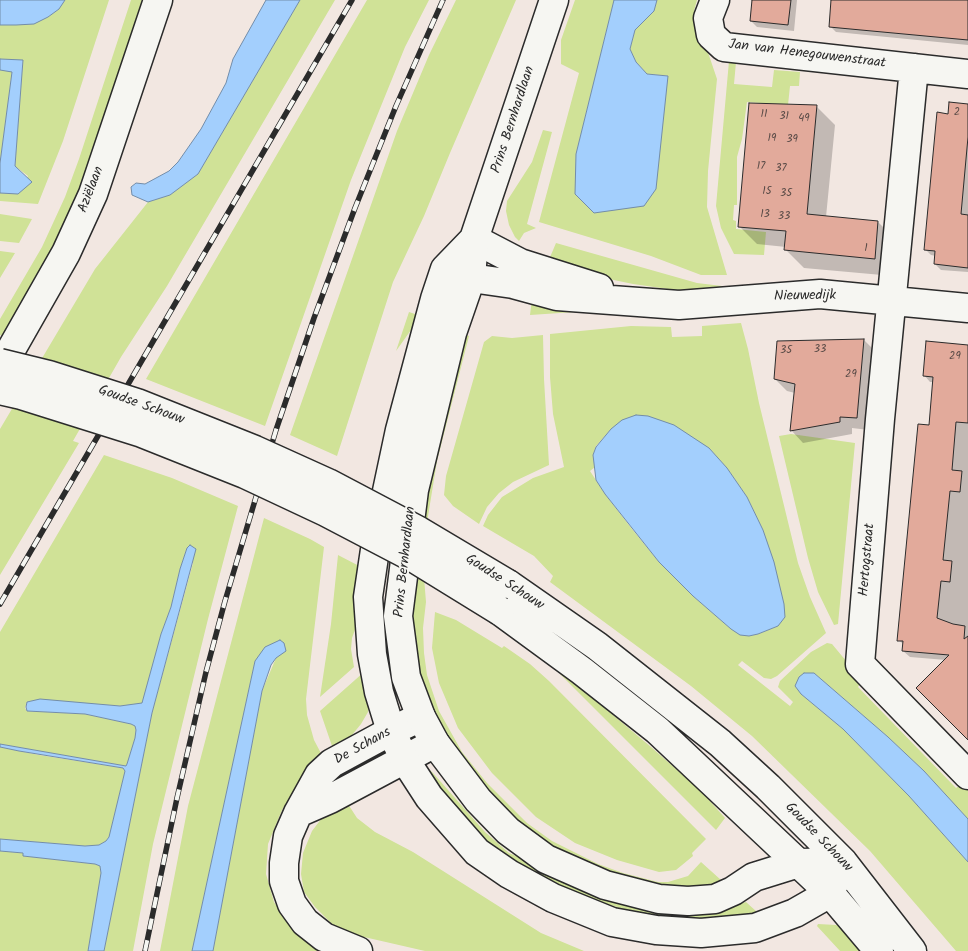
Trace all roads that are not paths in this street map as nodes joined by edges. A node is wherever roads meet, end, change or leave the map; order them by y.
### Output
1 (158, 0) edge
2 (554, 0) edge
3 (715, 0) edge
4 (914, 68) junction
5 (968, 74) edge
6 (474, 239) junction
7 (445, 269) junction
8 (470, 278) junction
9 (641, 301) junction
10 (892, 301) junction
11 (968, 308) edge
12 (0, 363) edge
13 (0, 369) edge
14 (0, 390) edge
15 (420, 717) junction
16 (391, 731) junction
17 (435, 743) junction
18 (405, 760) junction
19 (968, 775) edge
20 (298, 813) junction
21 (843, 862) junction
22 (799, 863) junction
23 (830, 893) junction
24 (358, 951) edge
25 (879, 951) edge
26 (912, 951) edge

1 - 13 main road, Aziëlaan
2 - 6 main road, Prins Bernhardlaan
3 - 4 main road, Jan van Henegouwenstraat
4 - 5 main road, Jan van Henegouwenstraat
4 - 10 main road
6 - 7 main road, Prins Bernhardlaan
6 - 8 main road, Prins Bernhardlaan
6 - 9 main road, Nieuwedijk
7 - 8 main road, Nieuwedijk
7 - 16 main road, Prins Bernhardlaan
8 - 9 main road, Nieuwedijk
8 - 15 main road, Prins Bernhardlaan
9 - 10 main road, Nieuwedijk
10 - 11 main road, Nieuwedijk
10 - 19 main road, Hertogstraat
12 - 21 main road, Goudse Schouw, bridge
14 - 22 main road, Goudse Schouw, bridge
15 - 16 main road, De Schans
15 - 17 main road, Prins Bernhardlaan
16 - 18 main road, Prins Bernhardlaan
16 - 20 main road, De Schans
17 - 18 main road
17 - 22 main road, Prins Bernhardlaan
18 - 20 main road
18 - 23 main road, Prins Bernhardlaan
20 - 24 main road, De Schans
21 - 22 main road, Prins Bernhardlaan
21 - 23 main road
21 - 26 main road, Goudse Schouw
22 - 23 main road, Goudse Schouw
23 - 25 main road, Goudse Schouw

